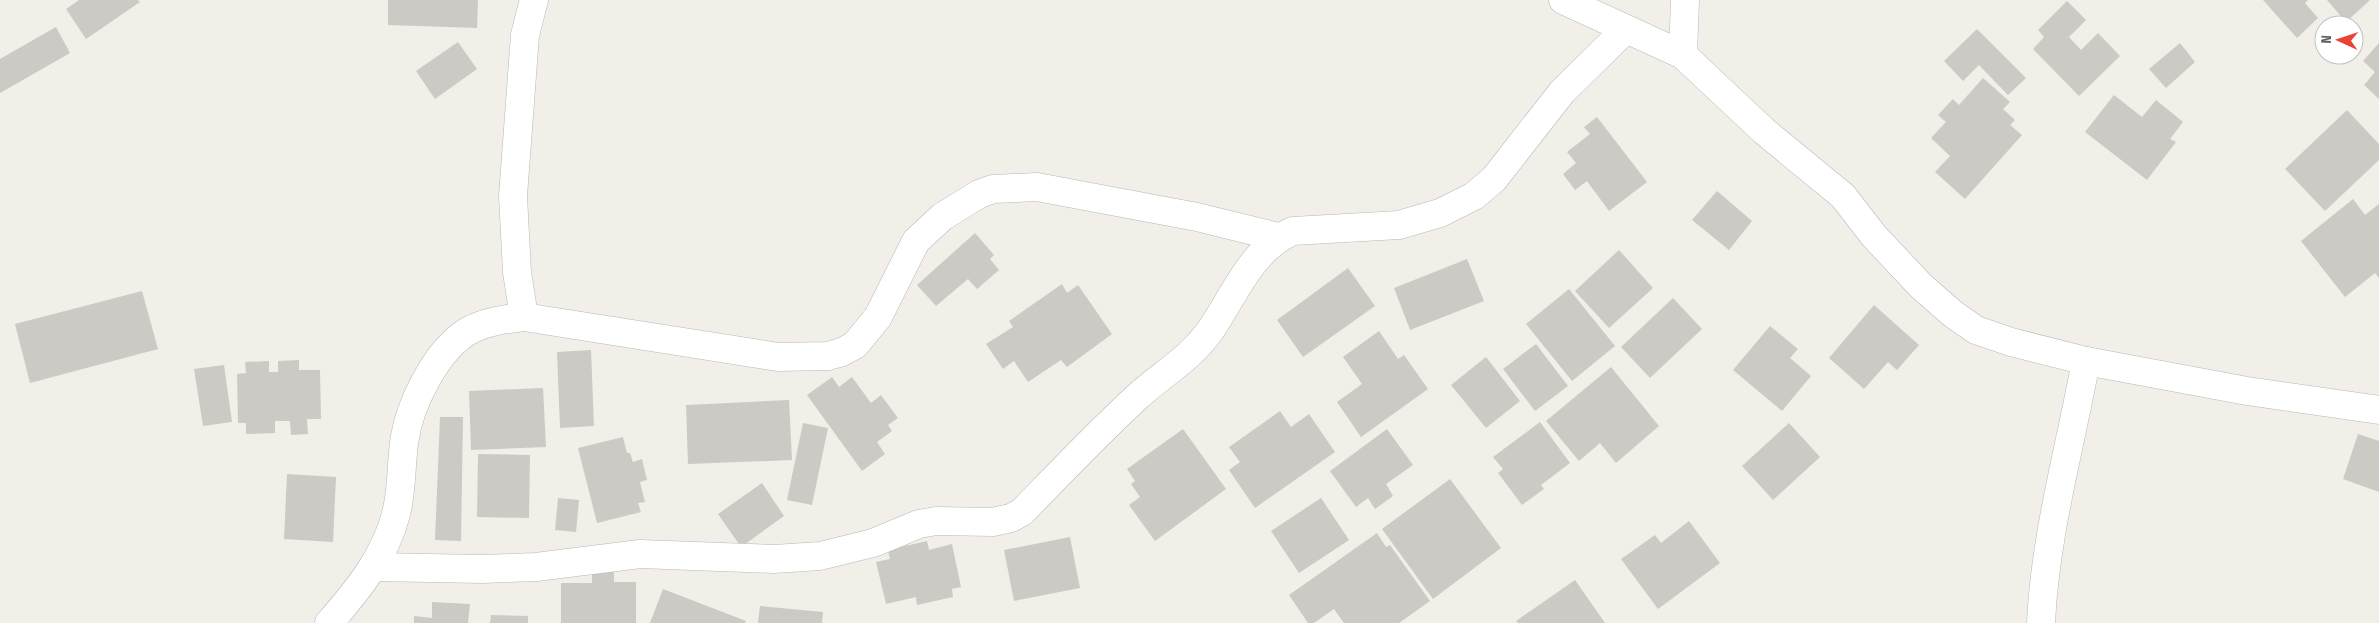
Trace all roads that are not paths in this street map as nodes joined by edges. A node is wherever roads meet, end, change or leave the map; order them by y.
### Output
1 (534, 0) edge
2 (1563, 0) edge
3 (1685, 0) edge
4 (1624, 30) junction
5 (1683, 55) junction
6 (1278, 237) junction
7 (524, 318) junction
8 (2086, 361) junction
9 (2379, 410) edge
10 (374, 567) junction
11 (329, 623) edge
12 (2041, 623) edge

1 - 7 street
2 - 4 street
3 - 5 street
4 - 5 street
4 - 6 street
5 - 8 street
6 - 7 street
6 - 10 street
7 - 10 street
8 - 9 street
8 - 12 street
10 - 11 street

